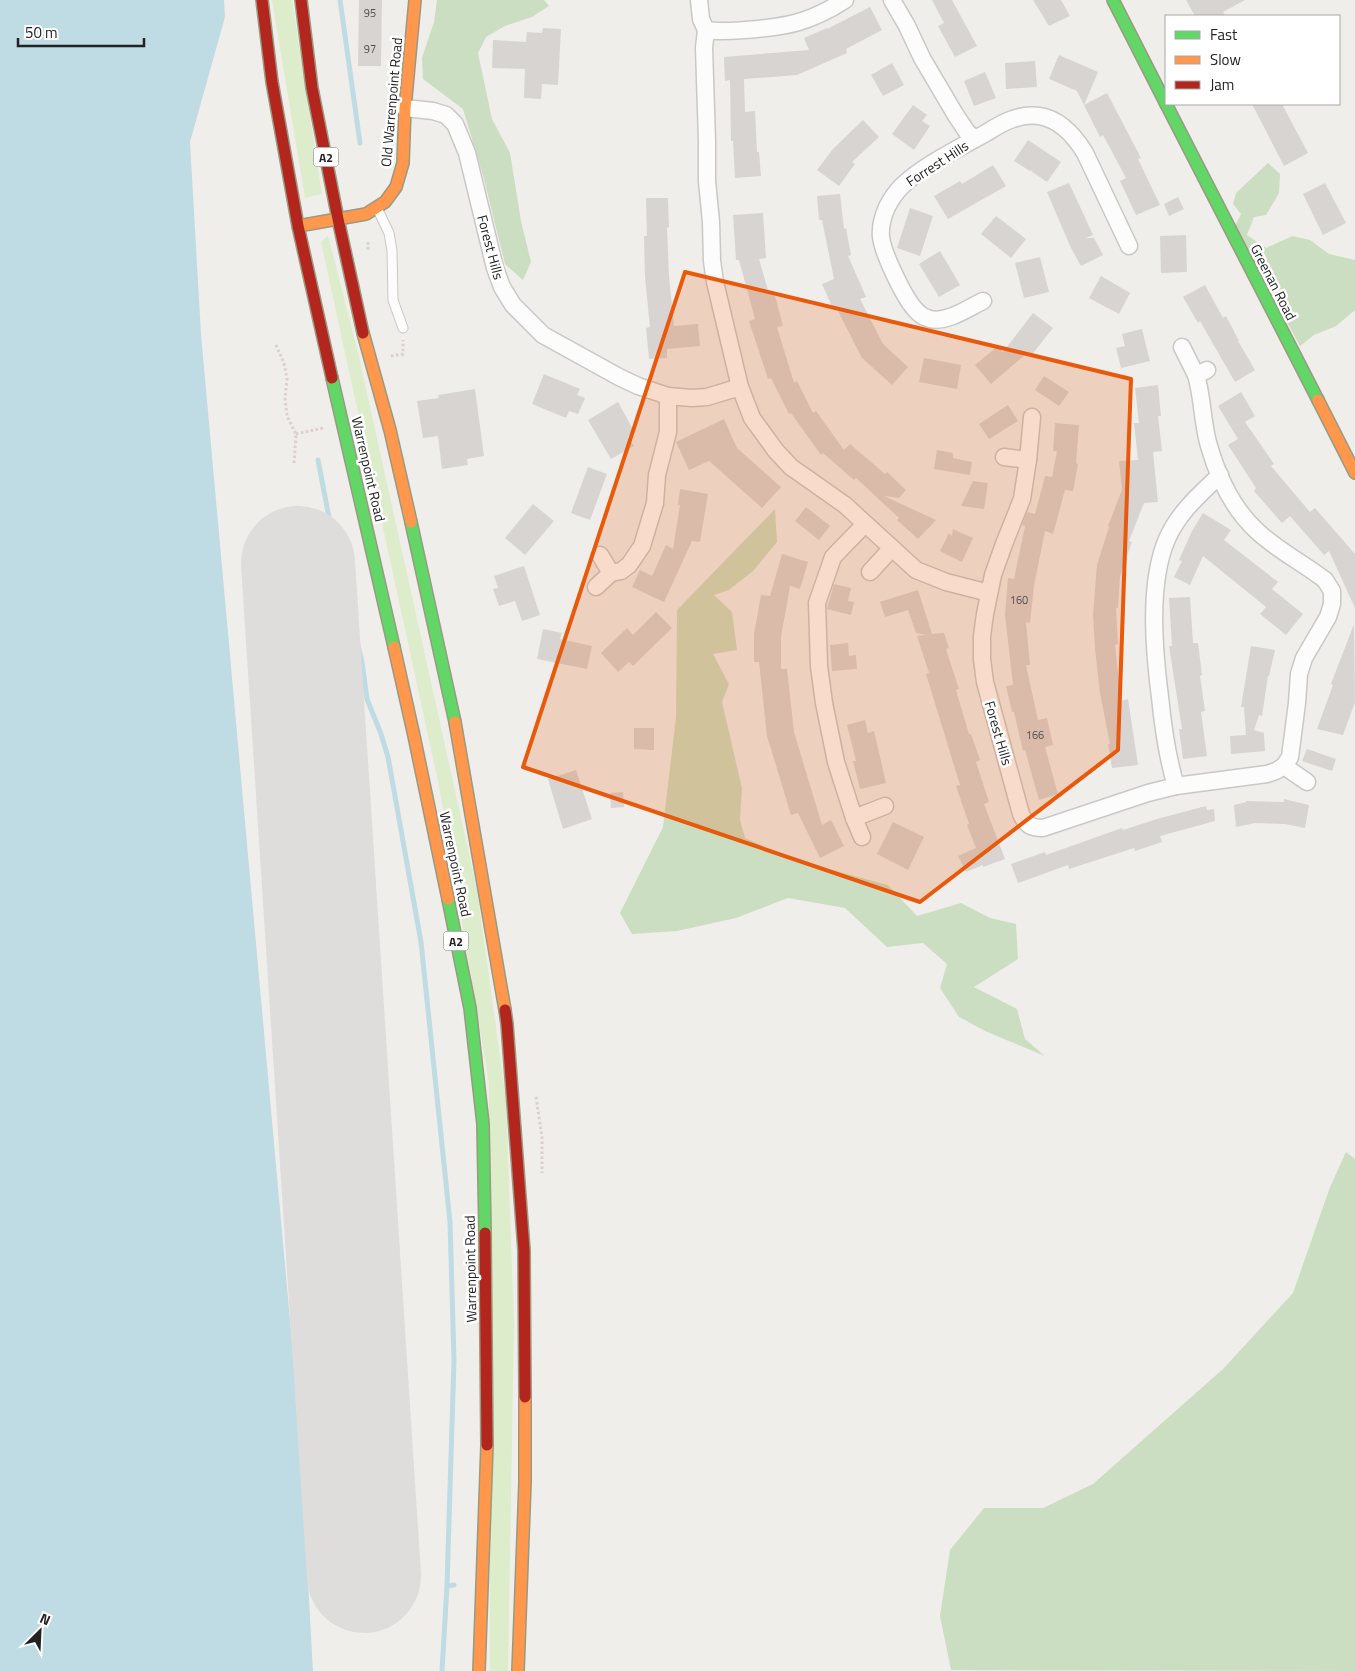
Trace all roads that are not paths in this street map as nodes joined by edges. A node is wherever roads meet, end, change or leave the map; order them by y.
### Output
1 (262, 0) edge
2 (301, 0) edge
3 (415, 0) edge
4 (699, 0) edge
5 (844, 0) edge
6 (892, 0) edge
7 (1113, 0) edge
8 (706, 30) junction
9 (1165, 102) edge
10 (1167, 105) edge
11 (404, 108) junction
12 (974, 139) junction
13 (376, 207) junction
14 (338, 219) junction
15 (298, 226) junction
16 (1130, 246) dead end
17 (983, 301) dead end
18 (403, 328) road end
19 (1182, 347) dead end
20 (740, 387) junction
21 (668, 396) junction
22 (1032, 417) dead end
23 (1004, 457) dead end
24 (1028, 460) junction
25 (1355, 473) edge
26 (1220, 475) junction
27 (865, 524) junction
28 (891, 549) junction
29 (600, 555) dead end
30 (870, 572) dead end
31 (611, 573) junction
32 (596, 587) dead end
33 (989, 593) junction
34 (1284, 766) junction
35 (1307, 782) dead end
36 (1176, 786) junction
37 (885, 806) dead end
38 (854, 818) junction
39 (862, 837) dead end
40 (479, 1671) edge
41 (518, 1671) edge

1 - 15 main road, A2
2 - 14 main road, A2
3 - 11 main road, Old Warrenpoint Road
4 - 8 street
5 - 8 street
6 - 12 street, Forrest Hills
7 - 9 main road, Greenan Road
8 - 20 street
10 - 25 main road, Greenan Road
11 - 13 main road, Old Warrenpoint Road
11 - 21 street, Forest Hills
12 - 16 street, Forrest Hills
12 - 17 street, Forrest Hills
13 - 14 main road, Old Warrenpoint Road
13 - 18 lane
14 - 15 main road, Old Warrenpoint Road
14 - 41 main road, Warrenpoint Road / A2
15 - 40 main road, Warrenpoint Road / A2
19 - 26 street
20 - 21 street, Forest Hills
20 - 27 street
21 - 31 street
22 - 24 street
23 - 24 street
24 - 33 street
26 - 34 street
26 - 36 street
27 - 28 street
27 - 38 street
28 - 30 street
28 - 33 street
29 - 31 street
31 - 32 street
33 - 36 street, Forest Hills
34 - 35 street
34 - 36 street, Forest Hills
37 - 38 street
38 - 39 street

